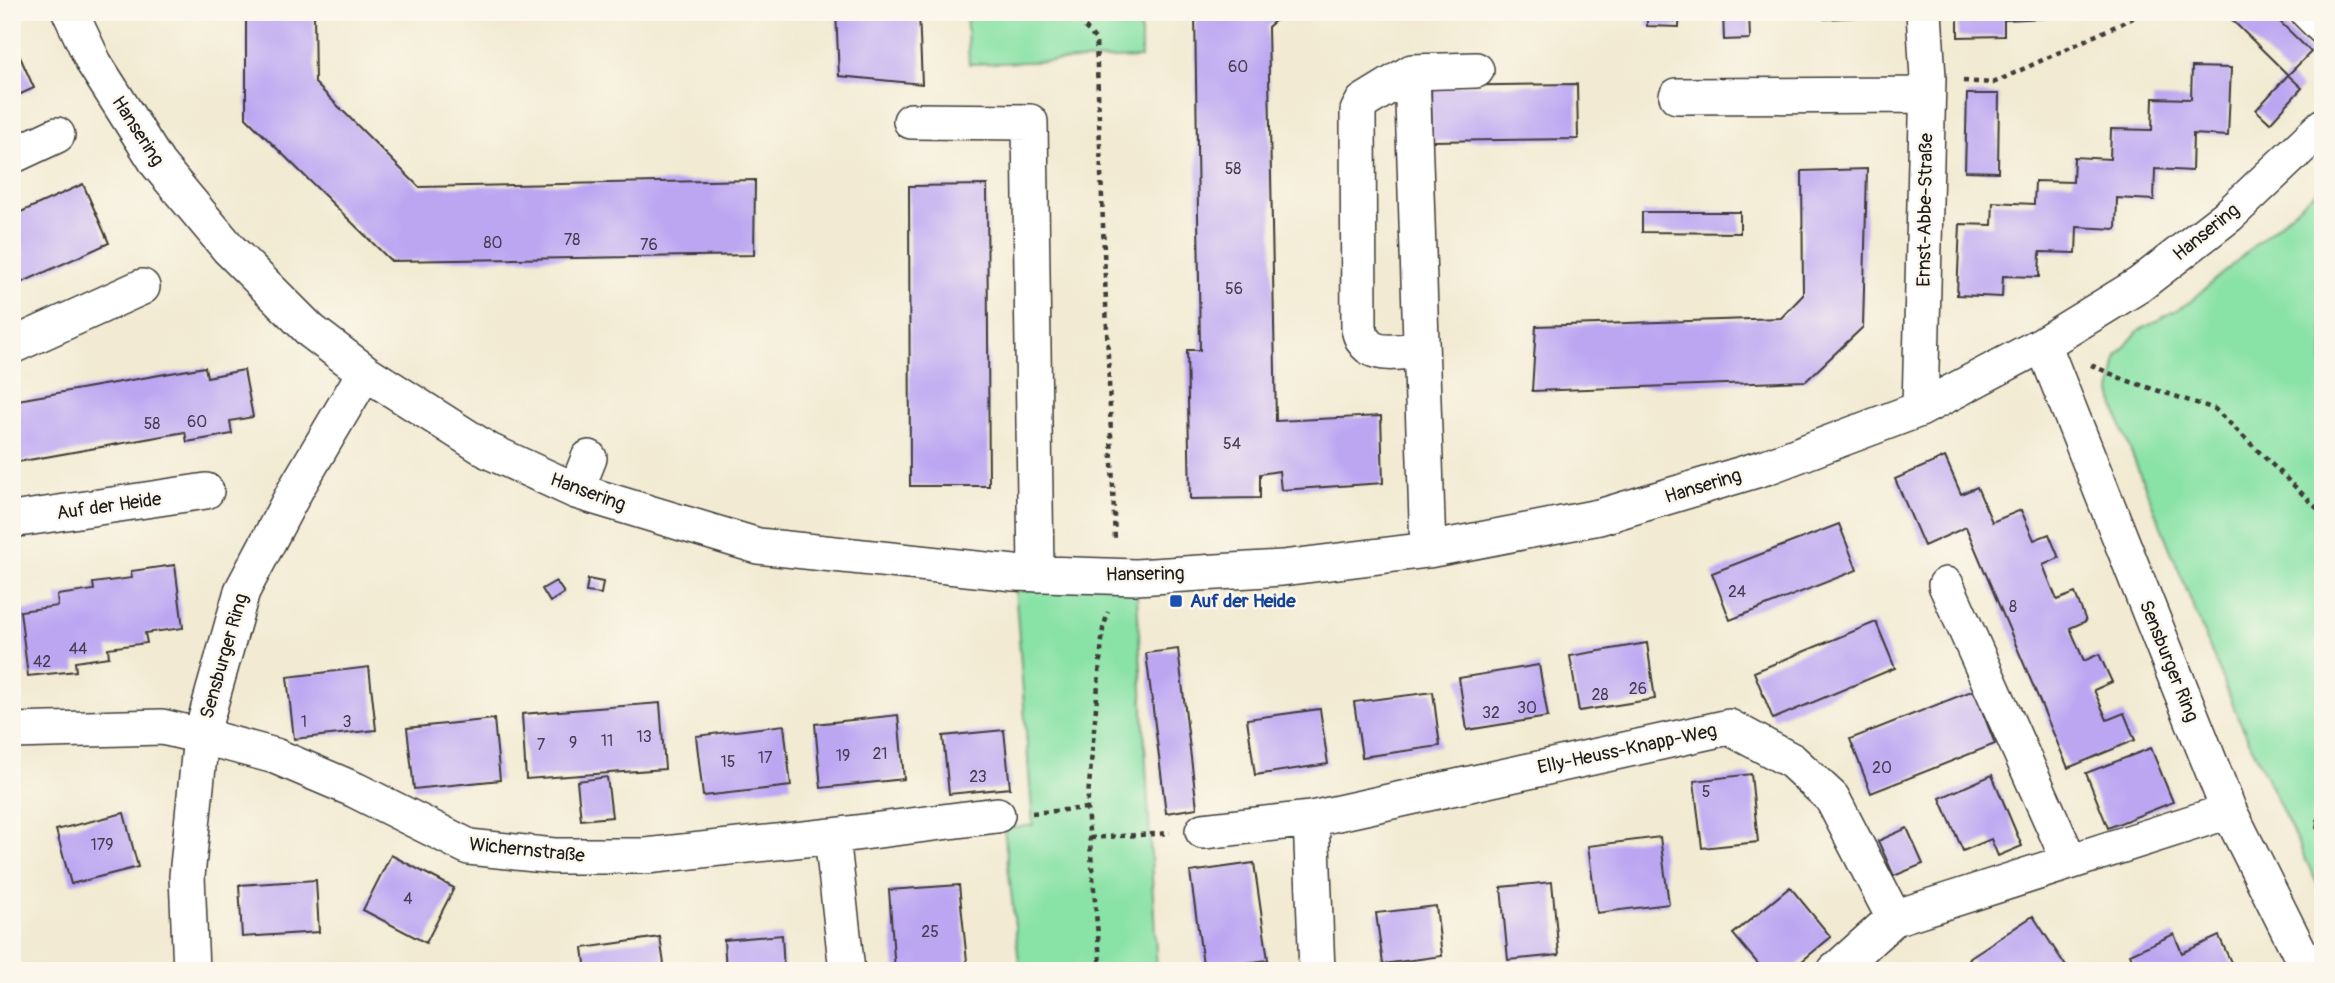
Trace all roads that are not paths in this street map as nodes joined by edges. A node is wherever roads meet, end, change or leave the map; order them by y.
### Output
1 (69, 12) edge
2 (1924, 12) edge
3 (2308, 12) edge
4 (2323, 27) edge
5 (1476, 70) dead end
6 (1412, 72) junction
7 (1927, 87) junction
8 (1677, 96) dead end
9 (911, 121) dead end
10 (2323, 126) edge
11 (57, 135) dead end
12 (12, 156) edge
13 (142, 287) dead end
14 (2043, 344) junction
15 (12, 346) edge
16 (1419, 350) junction
17 (365, 372) junction
18 (1920, 409) junction
19 (589, 458) dead end
20 (206, 491) dead end
21 (576, 491) junction
22 (12, 520) edge
23 (1428, 550) junction
24 (1036, 574) junction
25 (1946, 586) dead end
26 (12, 731) edge
27 (201, 736) junction
28 (2229, 811) junction
29 (997, 815) road end
30 (1311, 819) junction
31 (1203, 831) road end
32 (832, 836) junction
33 (2069, 860) junction
34 (1894, 918) junction
35 (191, 971) edge
36 (846, 971) edge
37 (1318, 971) edge
38 (1835, 971) edge
39 (2309, 971) edge

1 - 17 street, Hansering
2 - 7 street, Ernst-Abbe-Straße
3 - 4 street
5 - 6 street
6 - 16 street
6 - 16 street
7 - 8 street
7 - 18 street, Ernst-Abbe-Straße
9 - 24 street
10 - 14 street, Hansering
11 - 12 street
13 - 15 street
14 - 18 street, Hansering
14 - 28 street, Sensburger Ring
16 - 23 street
17 - 21 street, Hansering
17 - 27 street, Sensburger Ring
18 - 23 street, Hansering
19 - 21 street
20 - 22 street, Auf der Heide
21 - 24 street, Hansering
23 - 24 street, Hansering
25 - 33 street
26 - 27 street
27 - 32 street, Wichernstraße
27 - 35 street, Sensburger Ring
28 - 33 street
28 - 39 street, Sensburger Ring
29 - 32 street, Wichernstraße
30 - 31 street, Elly-Heuss-Knapp-Weg
30 - 34 street, Elly-Heuss-Knapp-Weg
30 - 37 street
32 - 36 street
33 - 34 street
34 - 38 street

